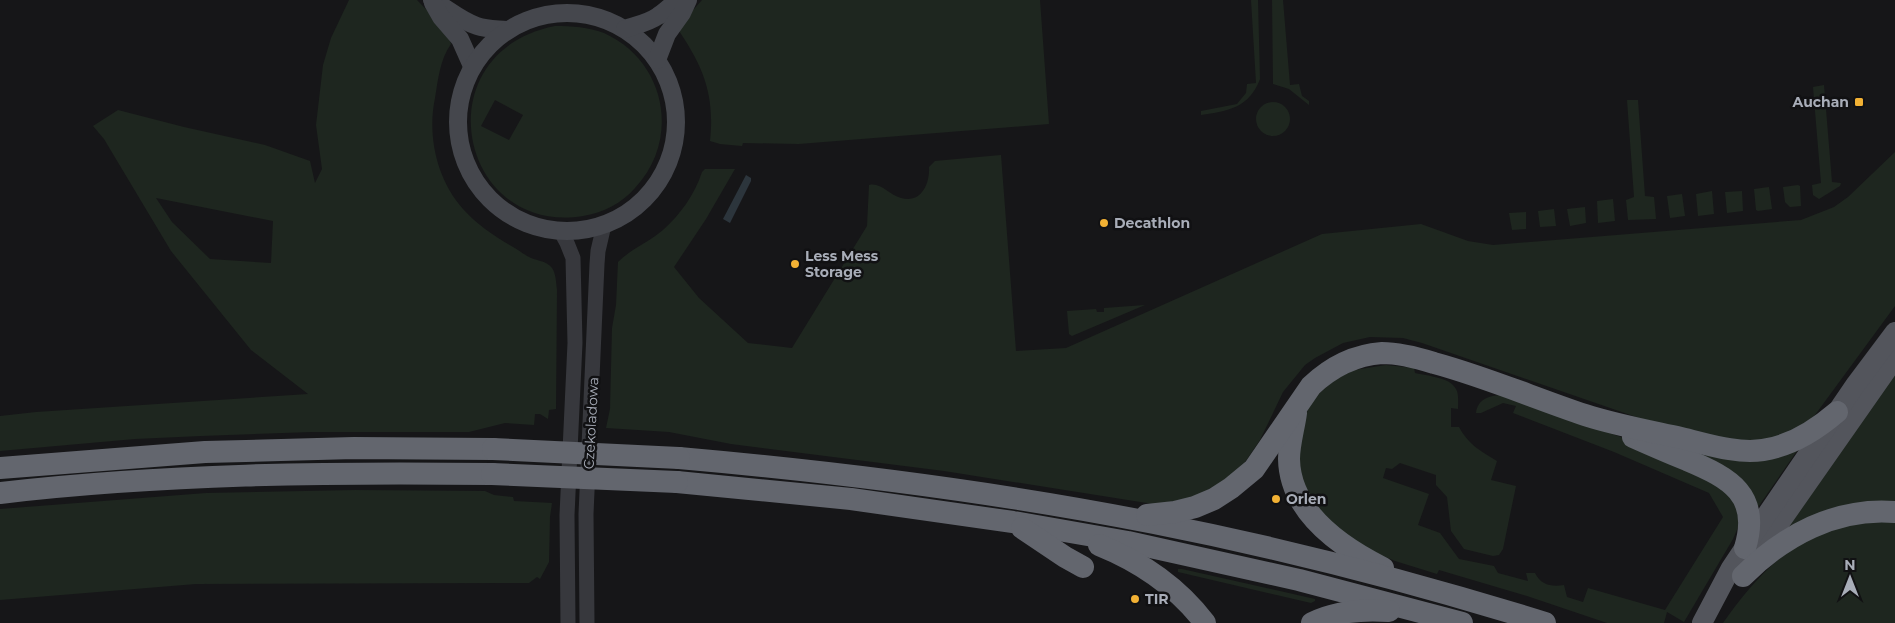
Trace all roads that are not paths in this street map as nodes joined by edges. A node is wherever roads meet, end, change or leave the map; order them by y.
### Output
1 (432, 0) edge
2 (680, 0) edge
3 (688, 0) edge
4 (624, 29) junction
5 (506, 30) junction
6 (657, 60) junction
7 (472, 66) junction
8 (604, 225) junction
9 (561, 232) junction
10 (1895, 332) edge
11 (1895, 358) edge
12 (1296, 408) junction
13 (1837, 412) junction
14 (1587, 416) junction
15 (0, 468) edge
16 (0, 492) edge
17 (1895, 512) edge
18 (1126, 518) junction
19 (1013, 522) junction
20 (1048, 528) junction
21 (1745, 548) junction
22 (1083, 567) dead end
23 (1742, 576) junction
24 (1427, 588) junction
25 (1705, 619) edge
26 (1452, 620) edge
27 (568, 623) edge
28 (587, 623) edge
29 (1205, 623) edge
30 (1312, 623) edge
31 (1545, 623) edge

1 - 5 main road
1 - 7 main road
2 - 4 main road
3 - 6 main road
4 - 5 main road
4 - 6 main road
5 - 7 main road
6 - 8 main road
7 - 9 main road
8 - 9 main road
8 - 28 street, Czekoladowa
9 - 27 street, Czekoladowa
10 - 13 main road
11 - 23 main road
12 - 14 highway
12 - 18 highway
12 - 24 highway
13 - 14 highway
13 - 21 main road
14 - 21 highway
15 - 18 highway, bridge
16 - 19 highway, bridge
17 - 23 highway
18 - 24 highway
19 - 20 highway
19 - 22 highway
20 - 26 highway
20 - 29 highway
21 - 25 main road
23 - 25 main road
24 - 31 highway
26 - 30 highway

